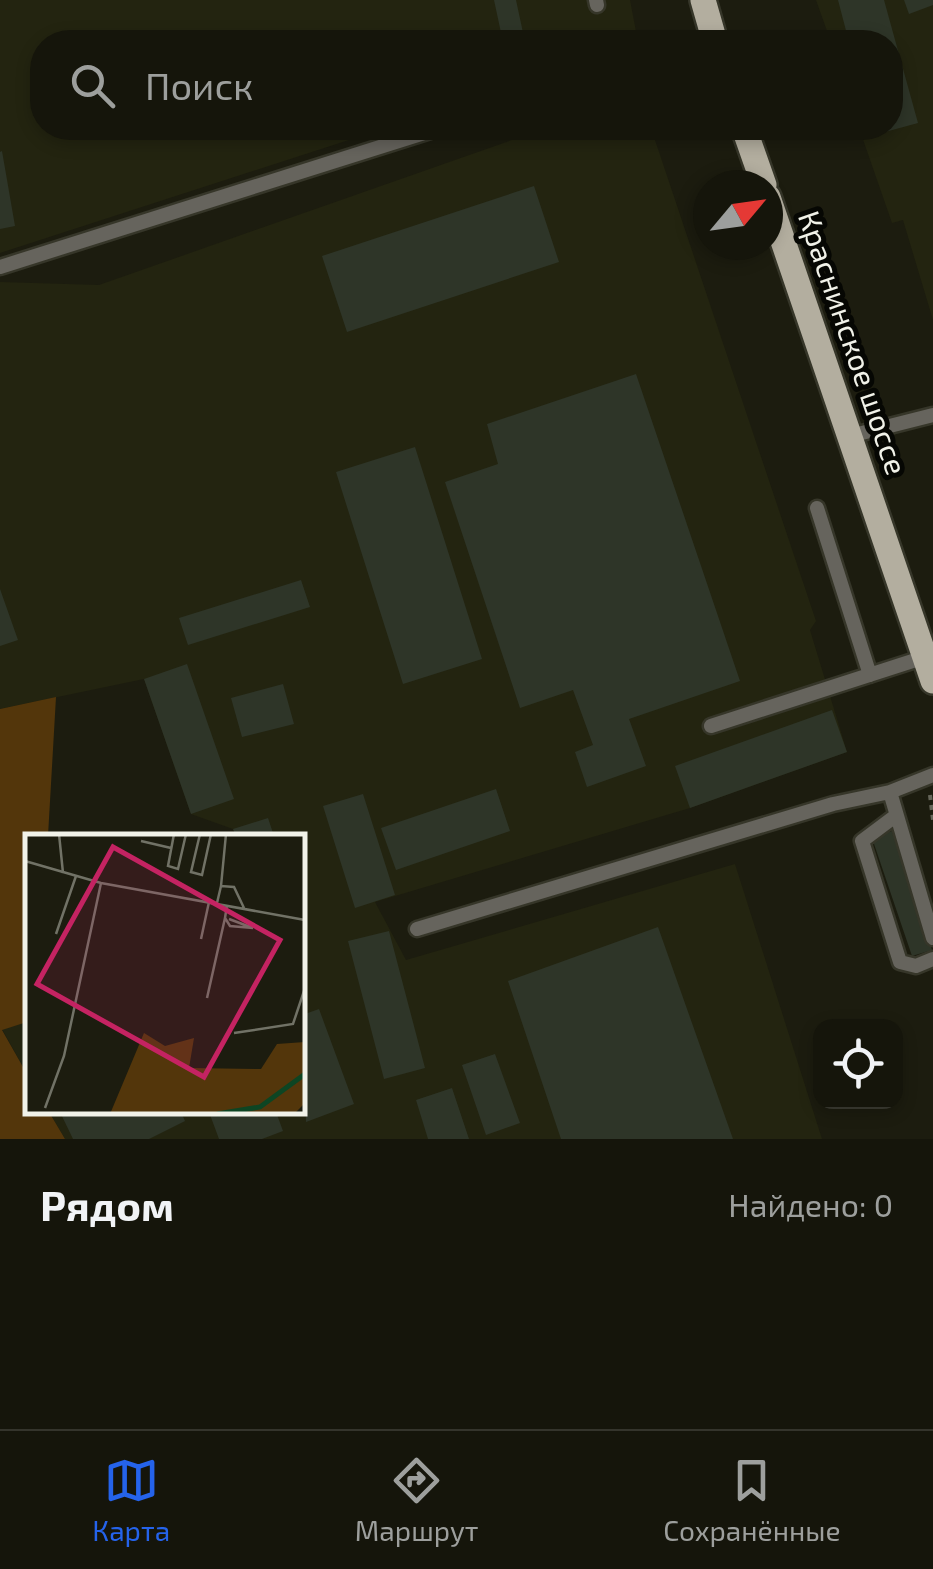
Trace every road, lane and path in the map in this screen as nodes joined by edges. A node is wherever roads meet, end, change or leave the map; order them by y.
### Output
1 (704, 0) edge
2 (710, 30) edge
3 (402, 140) edge
4 (748, 140) edge
5 (759, 170) edge
6 (783, 241) edge
7 (0, 268) edge
8 (933, 415) edge
9 (850, 436) junction
10 (817, 508) dead end
11 (929, 669) edge
12 (870, 674) junction
13 (711, 726) dead end
14 (929, 776) edge
15 (890, 792) junction
16 (894, 816) junction
17 (933, 820) edge
18 (417, 929) dead end
19 (933, 938) edge
20 (933, 959) edge

1 - 2 main road
3 - 7 lane
4 - 5 main road, Краснинское шоссе
6 - 9 main road, Краснинское шоссе
8 - 9 lane
9 - 11 main road, Краснинское шоссе
10 - 12 lane
11 - 12 lane
12 - 13 lane
14 - 15 lane
14 - 17 path
15 - 16 lane
15 - 18 lane
16 - 19 lane
16 - 20 lane

